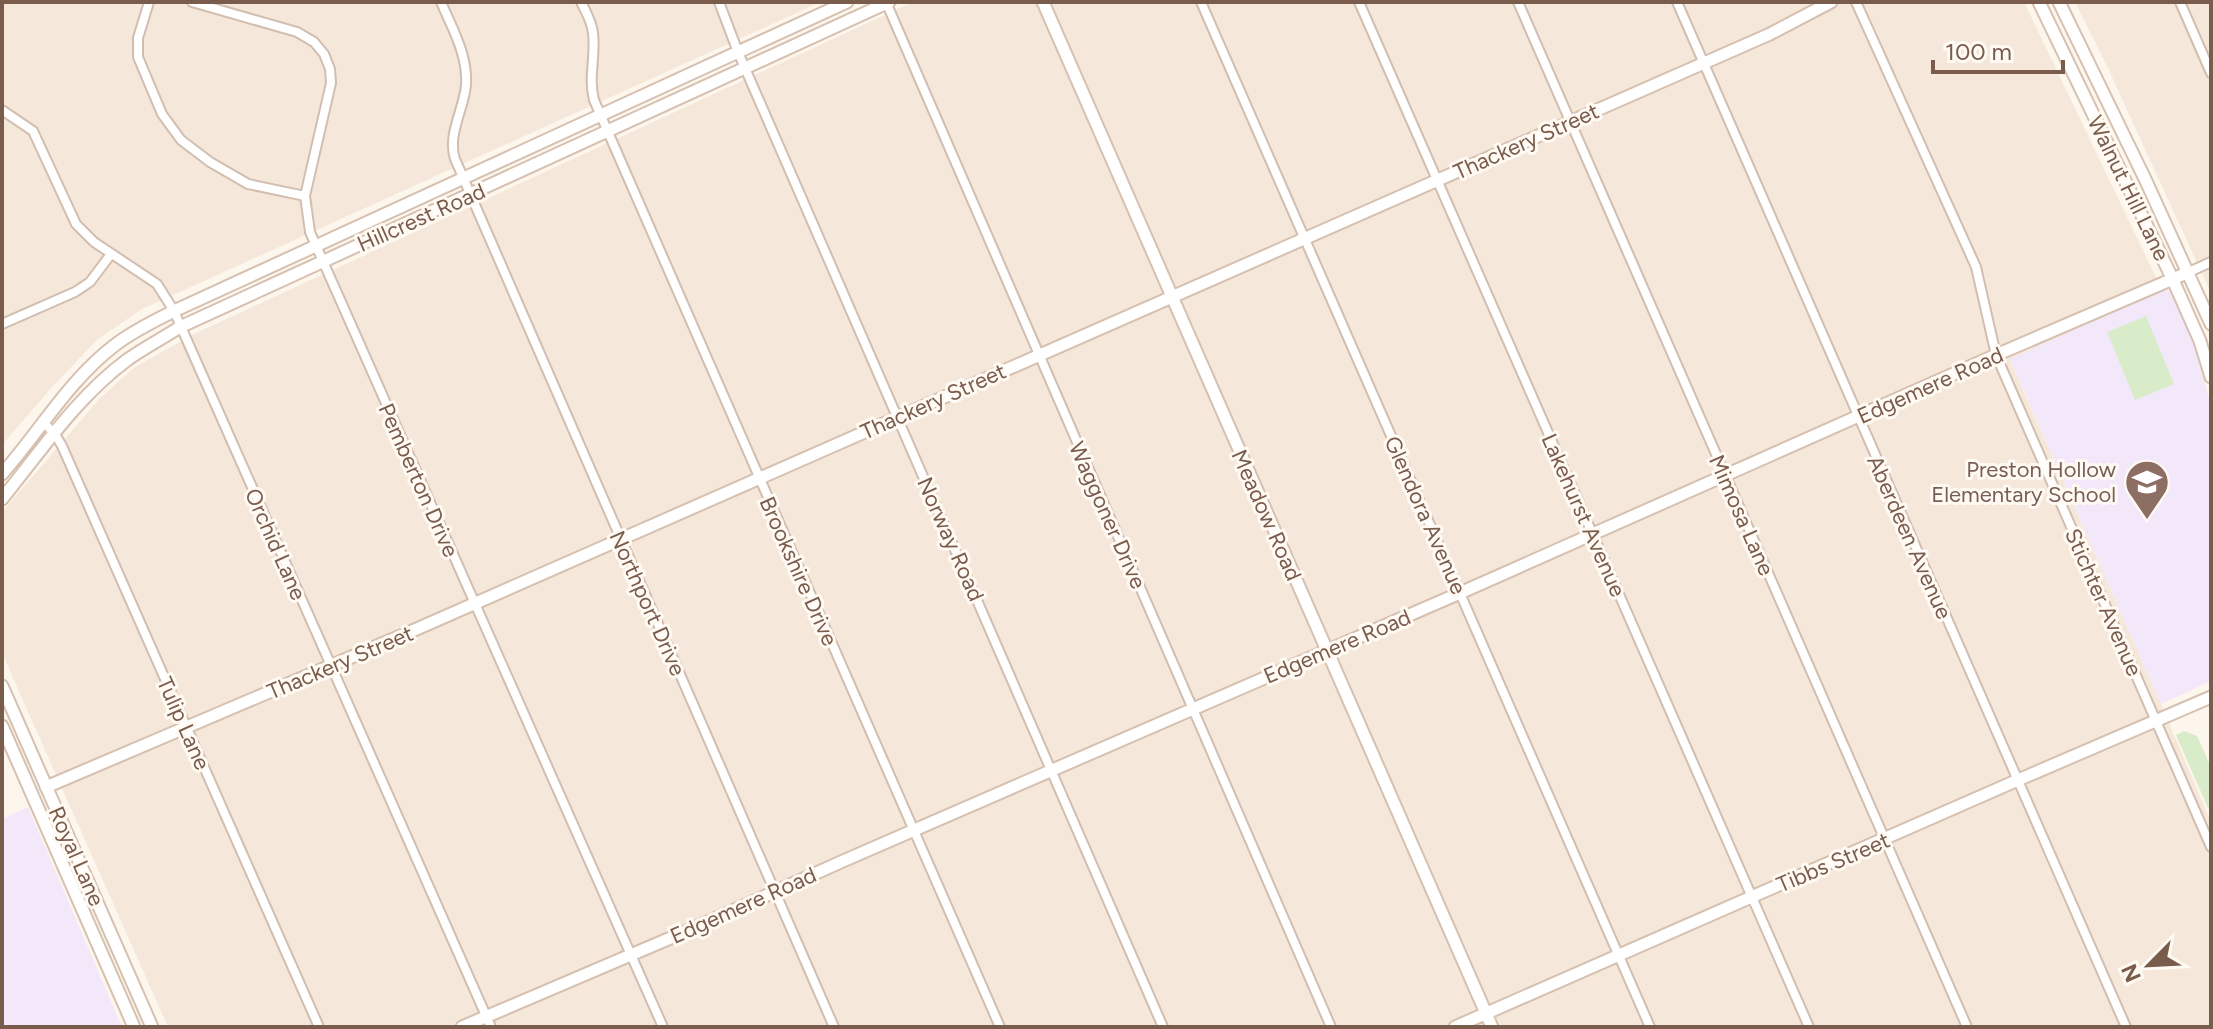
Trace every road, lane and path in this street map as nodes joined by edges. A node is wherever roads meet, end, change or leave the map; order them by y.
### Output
1 (149, 2) edge
2 (192, 2) edge
3 (441, 2) edge
4 (581, 2) edge
5 (719, 2) edge
6 (847, 2) edge
7 (887, 2) edge
8 (1043, 2) edge
9 (1201, 2) edge
10 (1359, 2) edge
11 (1518, 2) edge
12 (1677, 2) edge
13 (1831, 2) edge
14 (1856, 2) edge
15 (2039, 2) edge
16 (2059, 2) edge
17 (2180, 2) edge
18 (738, 52) junction
19 (1704, 63) junction
20 (745, 68) junction
21 (2211, 73) edge
22 (2, 110) edge
23 (600, 114) junction
24 (1570, 121) junction
25 (608, 131) junction
26 (463, 178) junction
27 (1437, 179) junction
28 (471, 194) junction
29 (305, 196) junction
30 (1305, 238) junction
31 (315, 246) junction
32 (111, 254) junction
33 (322, 261) junction
34 (2211, 262) edge
35 (2189, 272) junction
36 (2173, 280) junction
37 (1171, 296) junction
38 (174, 311) junction
39 (2, 324) edge
40 (2211, 324) edge
41 (180, 327) junction
42 (1038, 355) junction
43 (1996, 355) junction
44 (2211, 377) edge
45 (897, 417) junction
46 (1857, 417) junction
47 (43, 422) junction
48 (55, 434) junction
49 (2, 474) edge
50 (1725, 475) junction
51 (759, 478) junction
52 (2, 499) edge
53 (1592, 534) junction
54 (620, 538) junction
55 (1460, 593) junction
56 (474, 603) junction
57 (1327, 651) junction
58 (330, 666) junction
59 (2, 686) edge
60 (2211, 697) edge
61 (1193, 709) junction
62 (2156, 720) junction
63 (2, 726) edge
64 (186, 727) junction
65 (1051, 770) junction
66 (2018, 780) junction
67 (46, 787) junction
68 (31, 793) junction
69 (913, 831) junction
70 (1885, 839) junction
71 (2211, 847) edge
72 (775, 892) junction
73 (1752, 896) junction
74 (1619, 954) junction
75 (121, 955) junction
76 (630, 955) junction
77 (105, 962) junction
78 (1485, 1013) junction
79 (488, 1022) edge
80 (134, 1027) edge
81 (152, 1027) edge
82 (319, 1027) edge
83 (462, 1027) edge
84 (663, 1027) edge
85 (834, 1027) edge
86 (1000, 1027) edge
87 (1163, 1027) edge
88 (1331, 1027) edge
89 (1455, 1027) edge
90 (1492, 1027) edge
91 (1650, 1027) edge
92 (1809, 1027) edge
93 (1967, 1027) edge
94 (2126, 1027) edge

1 - 29 street
2 - 29 street, Pemberton Drive
3 - 26 street
4 - 23 street, Brookshire Drive
5 - 18 street, Norway Road
6 - 18 street, Hillcrest Road
7 - 20 street, Hillcrest Road
7 - 42 street, Waggoner Drive
8 - 37 street, Meadow Road
9 - 30 street, Glendora Avenue
10 - 27 street, Lakehurst Avenue
11 - 24 street, Mimosa Lane
12 - 19 street, Aberdeen Avenue
13 - 19 street, Thackery Street
14 - 43 street, Stichter Avenue
15 - 36 street, Walnut Hill Lane
16 - 35 street, Walnut Hill Lane
17 - 21 street
18 - 20 street, Norway Road
18 - 23 street, Hillcrest Road
19 - 24 street, Thackery Street
19 - 46 street, Aberdeen Avenue
20 - 25 street, Hillcrest Road
20 - 45 street, Norway Road
22 - 32 street, Orchid Lane
23 - 25 street, Brookshire Drive
23 - 26 street, Hillcrest Road
24 - 27 street, Thackery Street
24 - 50 street, Mimosa Lane
25 - 28 street, Hillcrest Road
25 - 51 street, Brookshire Drive
26 - 28 street, Northport Drive
26 - 31 street, Hillcrest Road
27 - 30 street, Thackery Street
27 - 53 street, Lakehurst Avenue
28 - 33 street, Hillcrest Road
28 - 54 street, Northport Drive
29 - 31 street, Pemberton Drive
30 - 37 street, Thackery Street
30 - 55 street, Glendora Avenue
31 - 33 street, Pemberton Drive
31 - 38 street, Hillcrest Road
32 - 38 street, Orchid Lane
32 - 39 street
33 - 41 street, Hillcrest Road
33 - 56 street, Pemberton Drive
34 - 35 street, Edgemere Road
35 - 36 street, Edgemere Road
35 - 40 street, Walnut Hill Lane
36 - 43 street, Edgemere Road
36 - 44 street, Walnut Hill Lane
37 - 42 street, Thackery Street
37 - 57 street, Meadow Road
38 - 41 street, Orchid Lane
38 - 47 street, Hillcrest Road
41 - 48 street, Hillcrest Road
41 - 58 street, Orchid Lane
42 - 45 street, Thackery Street
42 - 61 street, Waggoner Drive
43 - 46 street, Edgemere Road
43 - 62 street, Stichter Avenue
45 - 51 street, Thackery Street
45 - 65 street, Norway Road
46 - 50 street, Edgemere Road
46 - 66 street, Aberdeen Avenue
47 - 48 street, Tulip Lane
47 - 49 street, Hillcrest Road
48 - 52 street, Hillcrest Road
48 - 64 street, Tulip Lane
50 - 53 street, Edgemere Road
50 - 70 street, Mimosa Lane
51 - 54 street, Thackery Street
51 - 69 street, Brookshire Drive
53 - 55 street, Edgemere Road
53 - 73 street, Lakehurst Avenue
54 - 56 street, Thackery Street
54 - 72 street, Northport Drive
55 - 57 street, Edgemere Road
55 - 74 street, Glendora Avenue
56 - 58 street, Thackery Street
56 - 76 street, Pemberton Drive
57 - 61 street, Edgemere Road
57 - 78 street, Meadow Road
58 - 64 street, Thackery Street
58 - 79 street, Orchid Lane
59 - 67 street, Royal Lane
60 - 62 street, Tibbs Street
61 - 65 street, Edgemere Road
61 - 88 street, Waggoner Drive
62 - 66 street, Tibbs Street
62 - 71 street, Stichter Avenue
63 - 68 street, Royal Lane
64 - 67 street, Thackery Street
64 - 82 street, Tulip Lane
65 - 69 street, Edgemere Road
65 - 87 street, Norway Road
66 - 70 street, Tibbs Street
66 - 94 street, Aberdeen Avenue
67 - 68 street, Thackery Street
67 - 75 street, Royal Lane
68 - 77 street, Royal Lane
69 - 72 street, Edgemere Road
69 - 86 street, Brookshire Drive
70 - 73 street, Tibbs Street
70 - 93 street, Mimosa Lane
72 - 76 street, Edgemere Road
72 - 85 street, Northport Drive
73 - 74 street, Tibbs Street
73 - 92 street, Lakehurst Avenue
74 - 78 street, Tibbs Street
74 - 91 street, Glendora Avenue
75 - 77 street
75 - 81 street, Royal Lane
76 - 79 street, Edgemere Road
76 - 84 street, Pemberton Drive
77 - 80 street, Royal Lane
78 - 89 street, Tibbs Street
78 - 90 street, Meadow Road
79 - 83 street, Edgemere Road

